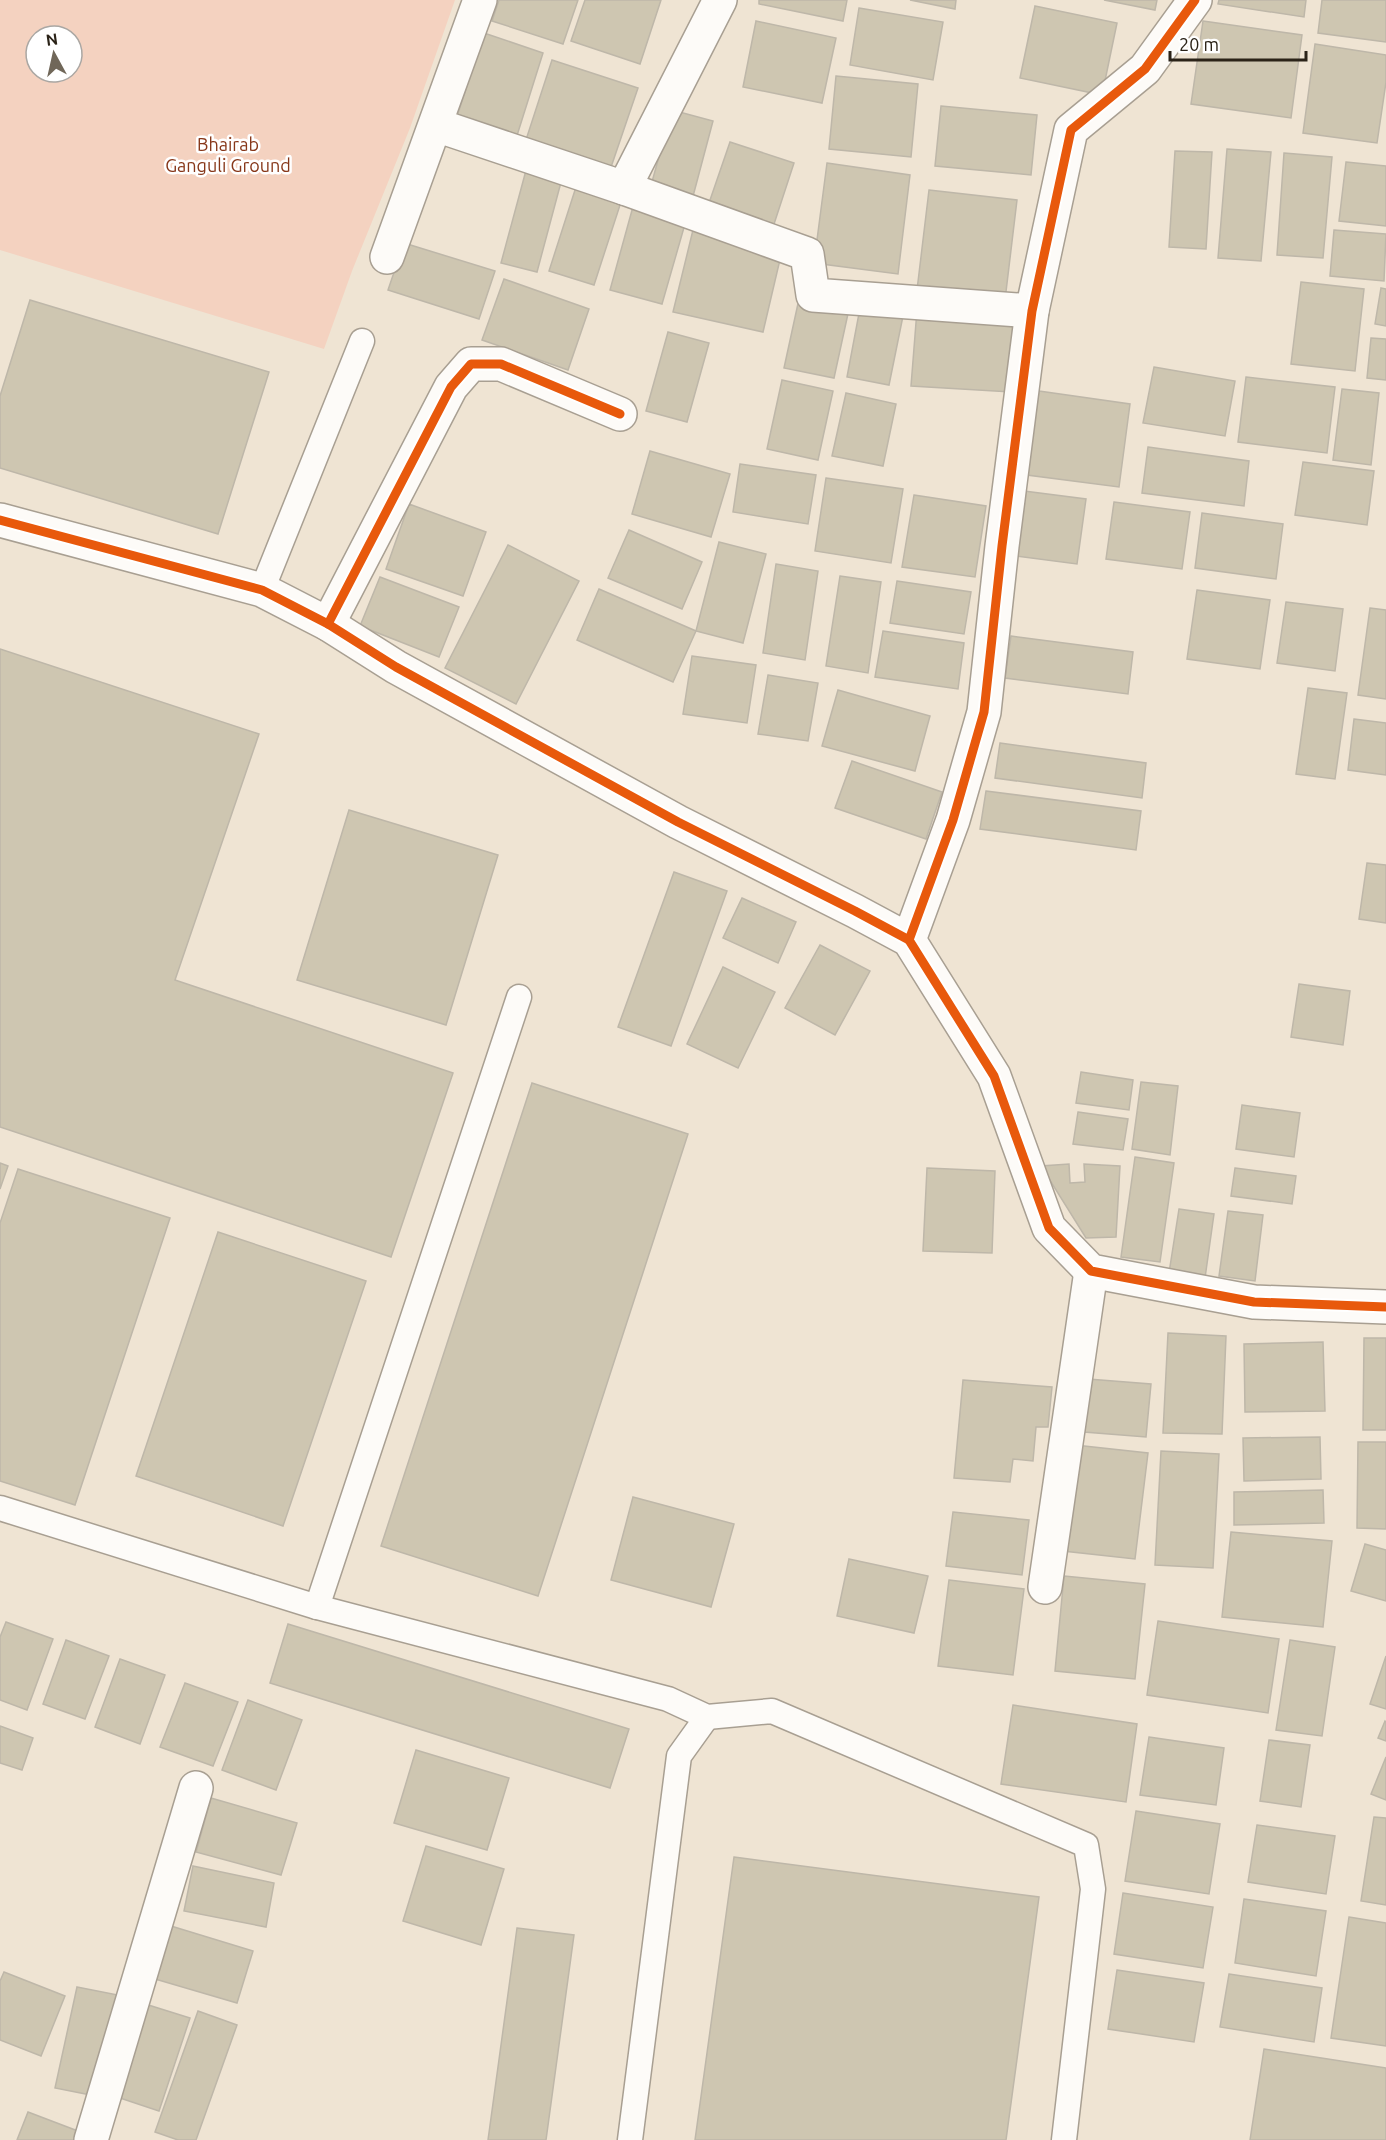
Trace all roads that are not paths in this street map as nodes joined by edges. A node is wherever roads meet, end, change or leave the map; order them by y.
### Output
1 (480, 0) edge
2 (720, 0) edge
3 (1195, 0) edge
4 (436, 125) junction
5 (624, 188) junction
6 (387, 257) dead end
7 (1032, 311) junction
8 (362, 341) dead end
9 (620, 414) dead end
10 (0, 520) edge
11 (262, 590) junction
12 (328, 624) junction
13 (909, 940) junction
14 (519, 997) dead end
15 (1091, 1271) junction
16 (1386, 1307) edge
17 (0, 1508) edge
18 (1045, 1587) dead end
19 (317, 1606) junction
20 (707, 1717) junction
21 (196, 1788) dead end
22 (91, 2140) edge
23 (630, 2140) edge
24 (1064, 2140) edge

1 - 4 street
2 - 5 street
3 - 7 street
4 - 5 street
4 - 6 street
5 - 7 street
7 - 13 street
8 - 11 lane
9 - 12 street
10 - 11 street
11 - 12 street
12 - 13 street
13 - 15 street
14 - 19 lane
15 - 16 street
15 - 18 street
17 - 19 lane
19 - 20 lane
20 - 23 lane
20 - 24 lane
21 - 22 street

